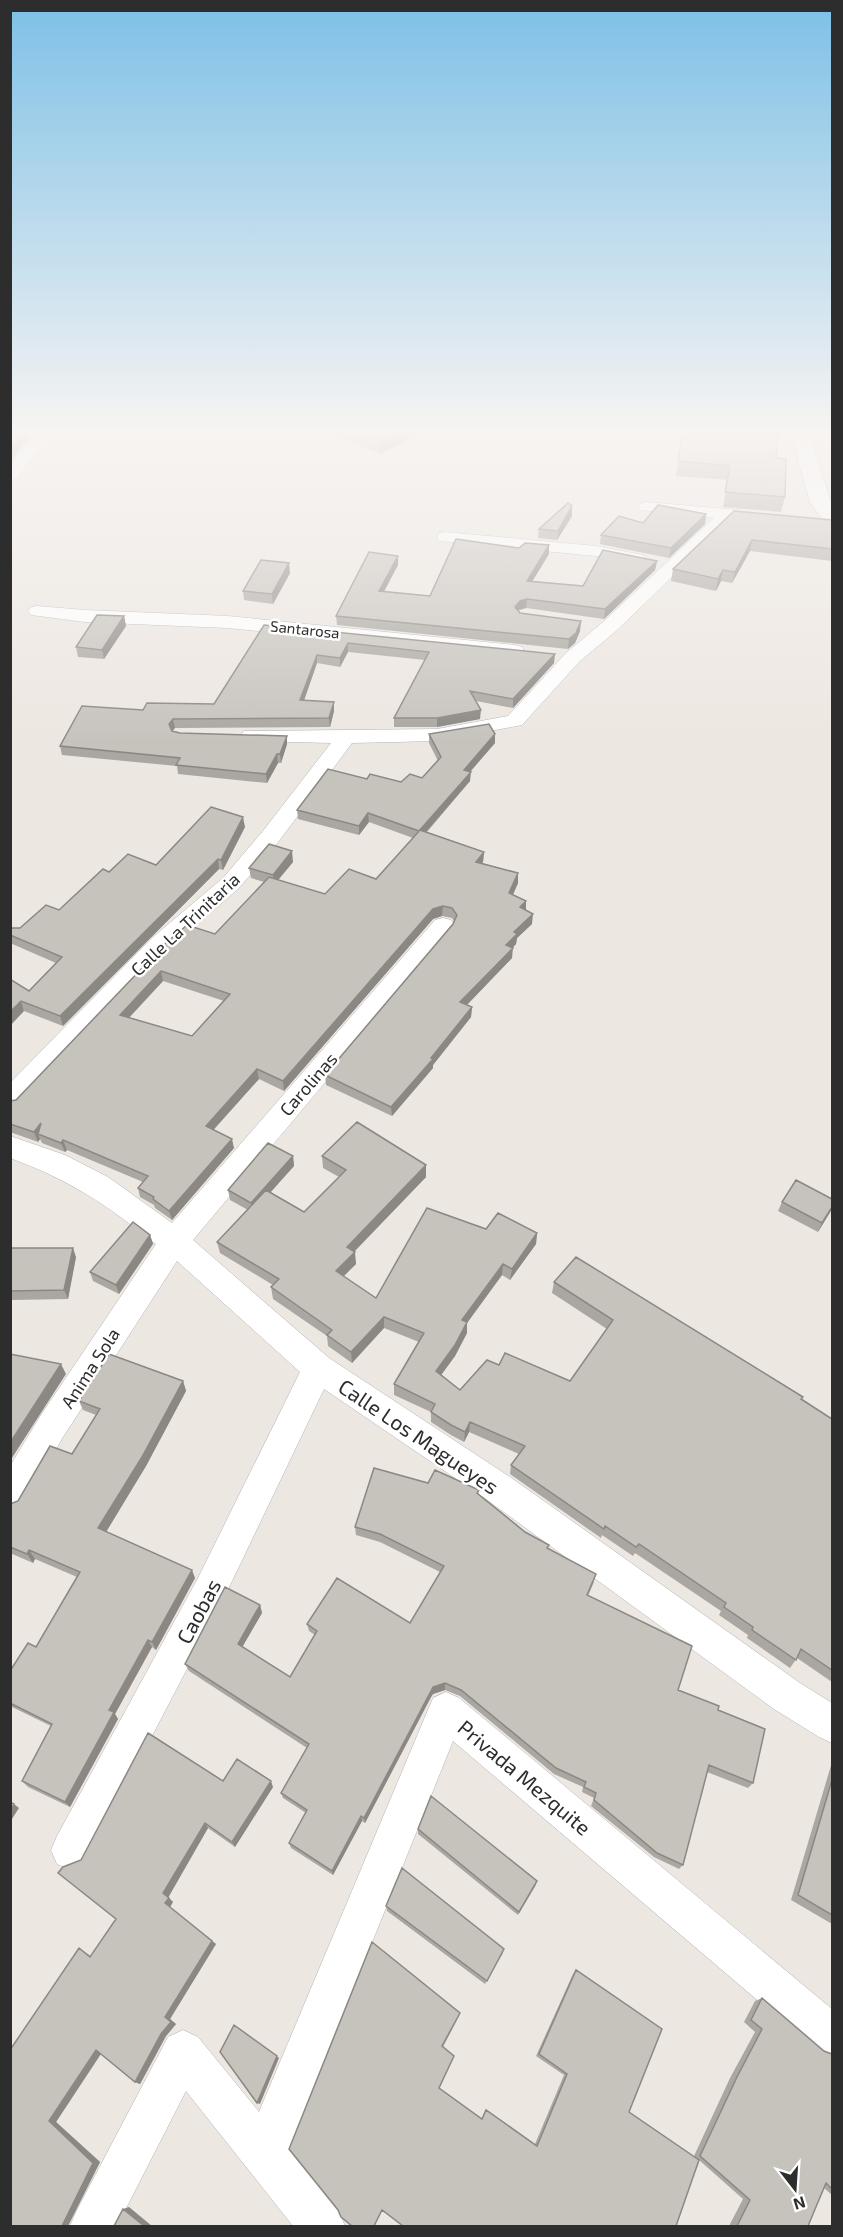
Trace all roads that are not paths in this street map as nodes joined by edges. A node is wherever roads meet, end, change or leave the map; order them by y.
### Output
1 (707, 534) edge
2 (445, 537) dead end
3 (674, 566) junction
4 (37, 611) dead end
5 (585, 624) dead end
6 (609, 627) junction
7 (573, 657) junction
8 (229, 735) edge
9 (346, 737) junction
10 (443, 926) dead end
11 (10, 1100) edge
12 (10, 1147) edge
13 (174, 1241) junction
14 (318, 1368) junction
15 (10, 1497) edge
16 (832, 1724) edge
17 (71, 1850) dead end
18 (832, 2036) edge
19 (264, 2155) junction
20 (93, 2226) edge
21 (322, 2226) edge

1 - 3 street
2 - 3 street
3 - 6 street
4 - 7 street, Santarosa
5 - 6 street
6 - 7 street
7 - 9 street
8 - 9 street
9 - 11 street, Calle La Trinitaria
10 - 13 street, Carolinas
12 - 13 street, Calle Los Magueyes
13 - 14 street, Calle Los Magueyes
13 - 15 street, Anima Sola
14 - 16 street, Calle Los Magueyes
14 - 17 street, Caobas
18 - 19 street, Privada Mezquite
19 - 20 street
19 - 21 street

